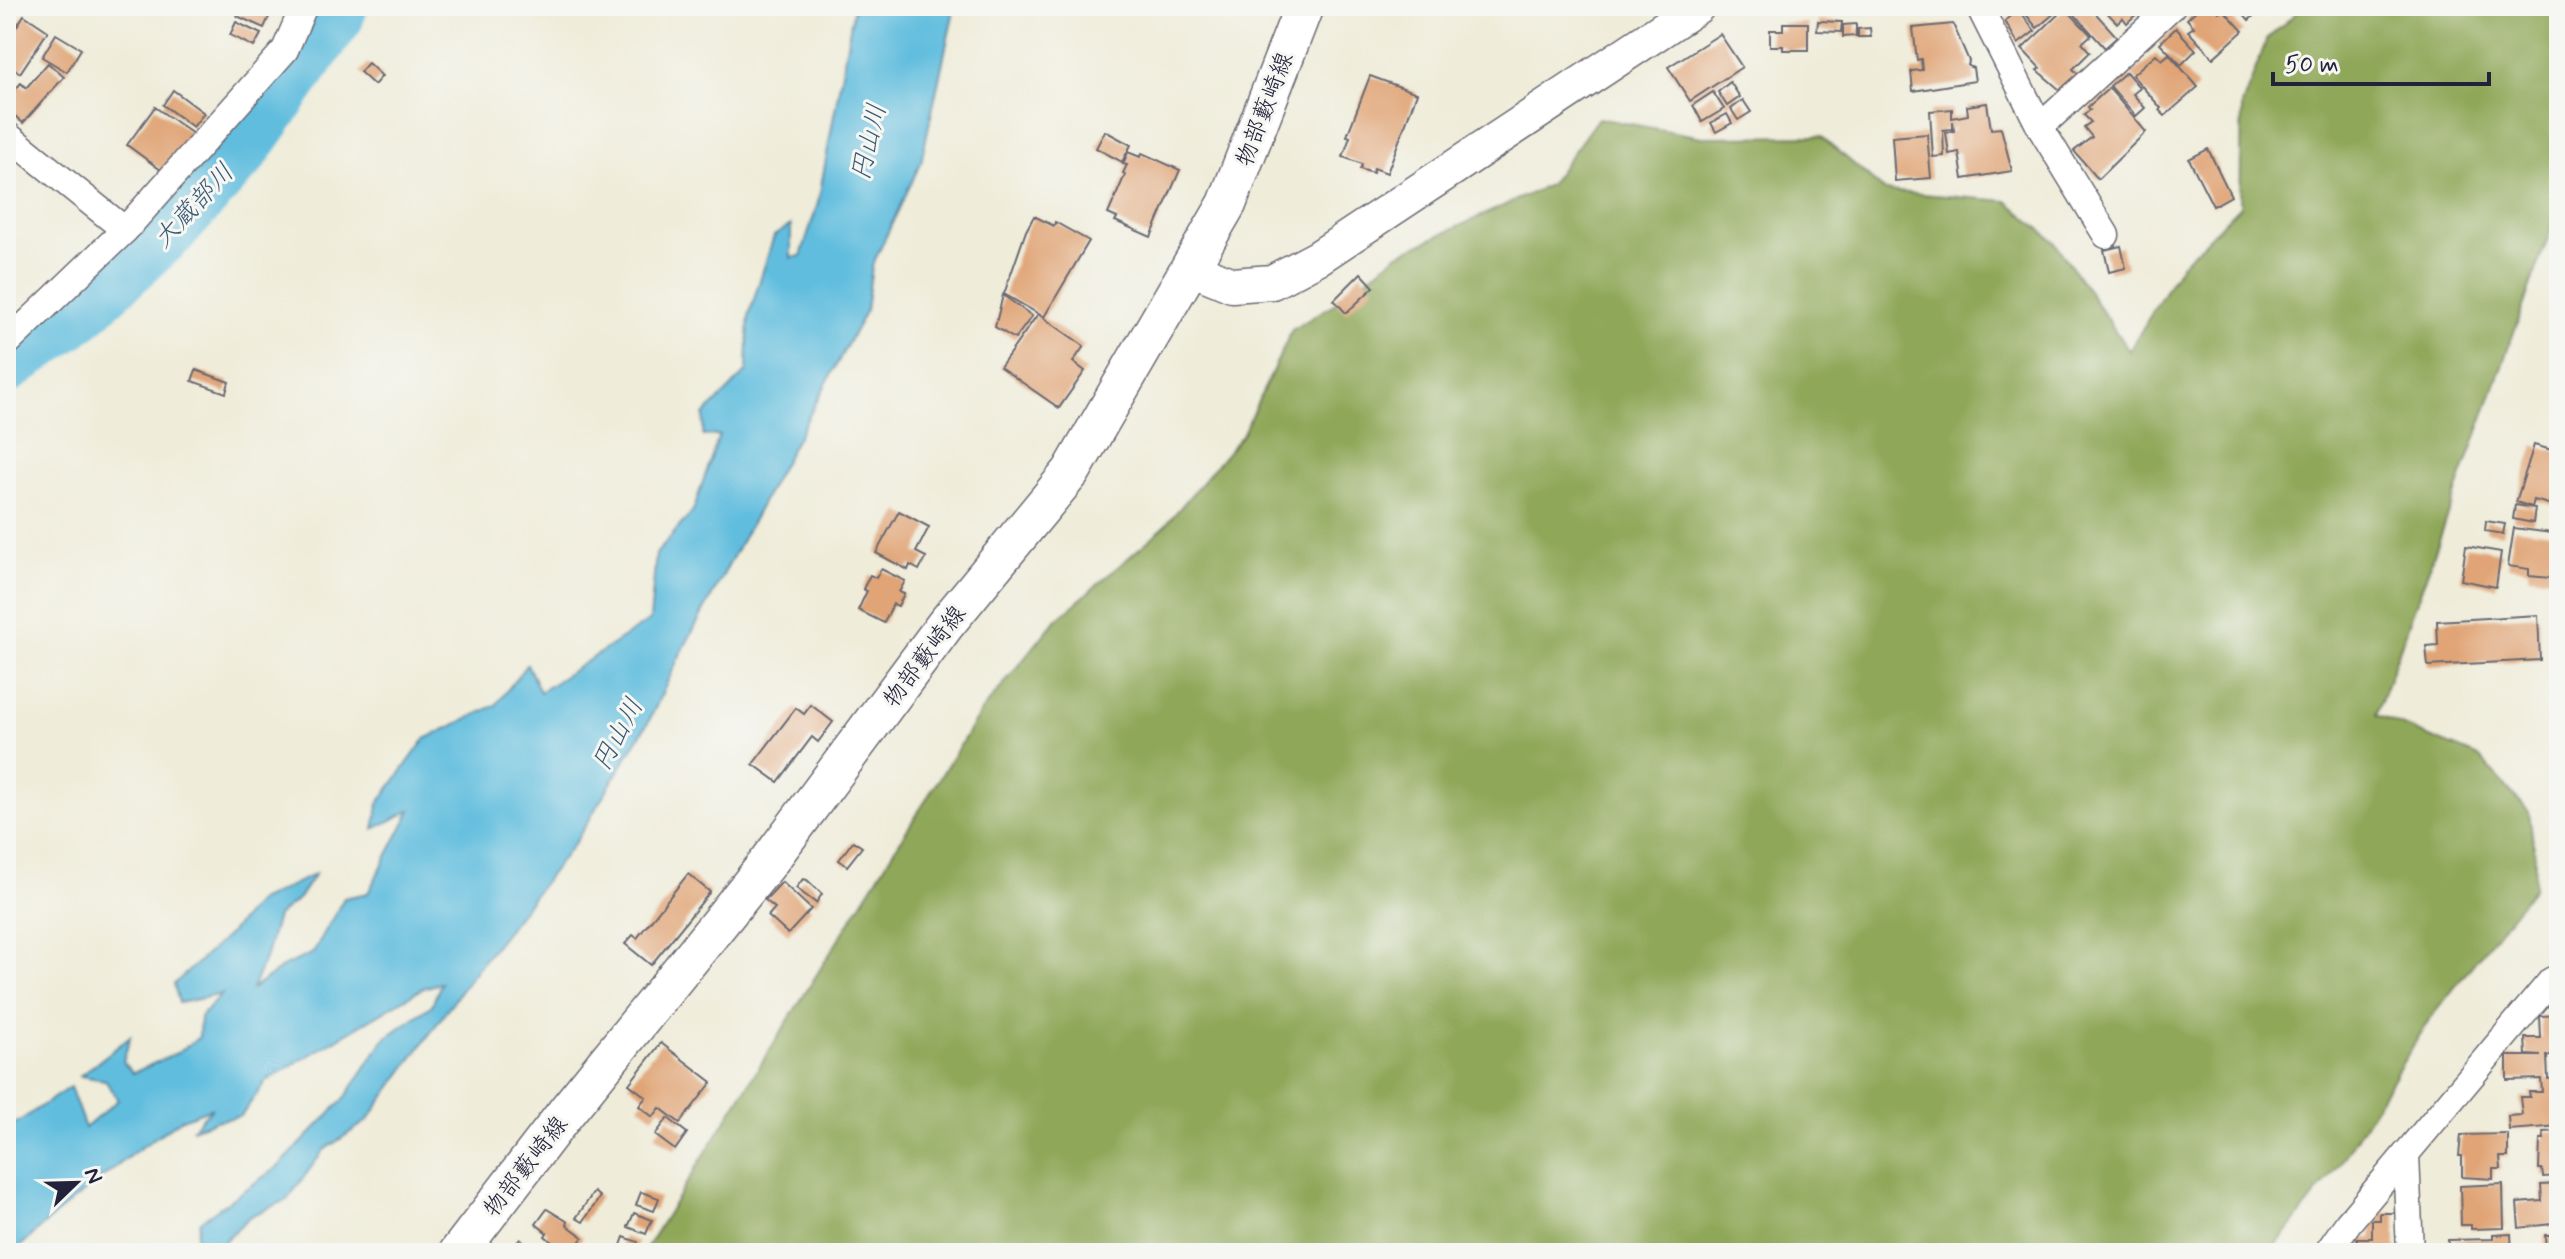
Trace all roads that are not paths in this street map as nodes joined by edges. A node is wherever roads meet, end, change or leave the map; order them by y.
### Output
1 (304, 6) edge
2 (1304, 6) edge
3 (1698, 6) edge
4 (1979, 6) edge
5 (2172, 6) edge
6 (2040, 127) junction
7 (6, 134) edge
8 (125, 230) junction
9 (2106, 235) dead end
10 (1191, 268) junction
11 (6, 344) edge
12 (2559, 977) edge
13 (2406, 1154) junction
14 (458, 1253) edge
15 (2327, 1253) edge
16 (2410, 1253) edge

1 - 8 street
2 - 10 main road, 物部藪崎線
3 - 10 street
4 - 6 street
5 - 6 street
6 - 9 street
7 - 8 street
8 - 11 street
10 - 14 main road, 物部藪崎線
12 - 13 street
13 - 15 street
13 - 16 street

